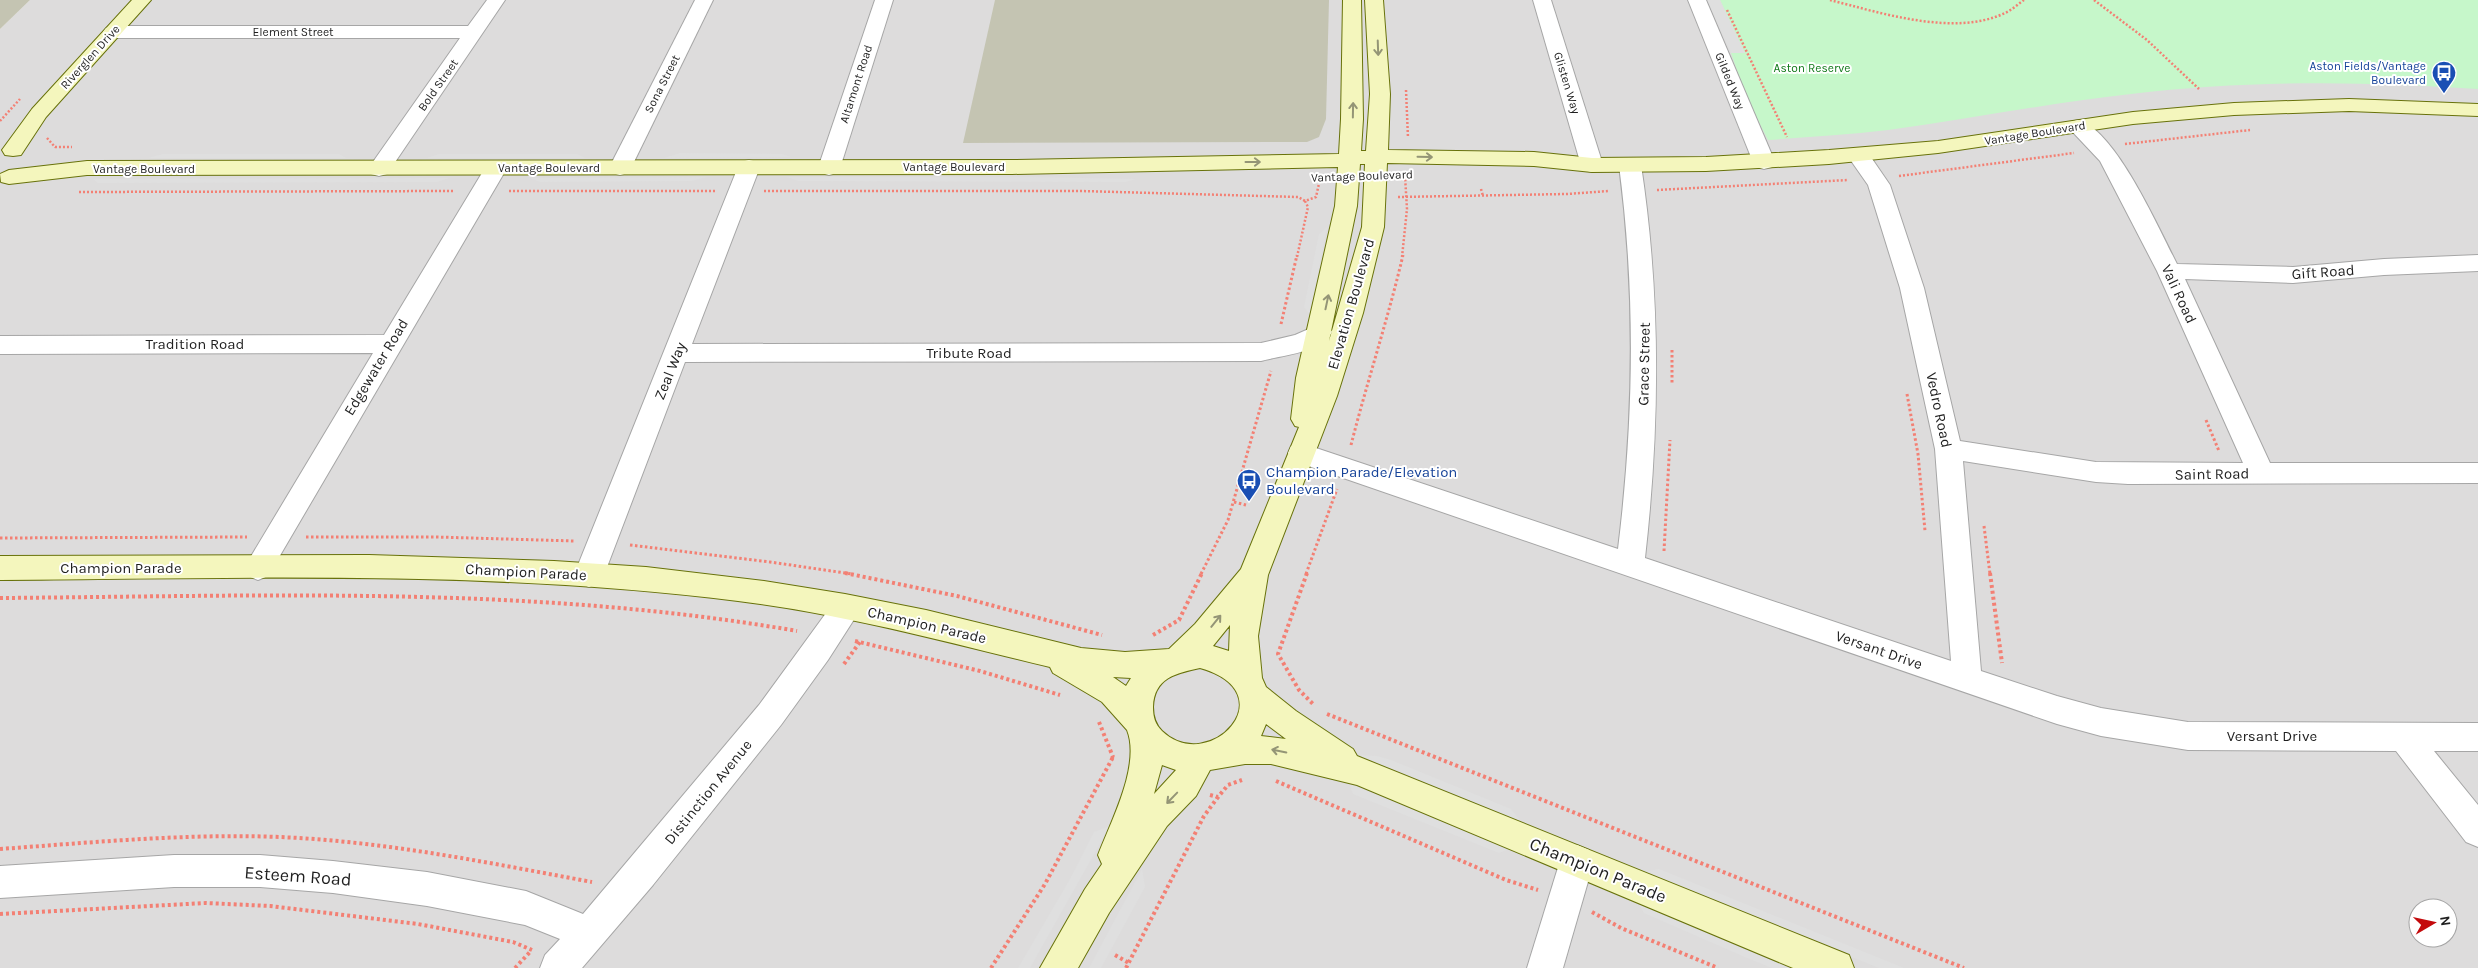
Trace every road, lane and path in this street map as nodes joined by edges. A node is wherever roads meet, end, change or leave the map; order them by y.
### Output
1 (142, 0) edge
2 (496, 0) edge
3 (704, 0) edge
4 (884, 0) edge
5 (1352, 0) edge
6 (1374, 0) edge
7 (1542, 0) edge
8 (1697, 0) edge
9 (1830, 0) edge
10 (2024, 0) edge
11 (2094, 0) edge
12 (1727, 9) dead end
13 (113, 32) junction
14 (474, 32) junction
15 (1405, 87) dead end
16 (2199, 89) dead end
17 (2478, 110) edge
18 (2078, 126) junction
19 (1787, 137) dead end
20 (9, 149) edge
21 (1858, 155) junction
22 (1764, 162) junction
23 (1592, 165) junction
24 (1630, 165) junction
25 (1377, 166) junction
26 (1405, 166) junction
27 (749, 167) junction
28 (86, 168) junction
29 (496, 168) junction
30 (620, 168) junction
31 (829, 168) junction
32 (1349, 168) junction
33 (379, 169) junction
34 (4, 179) edge
35 (1481, 189) dead end
36 (482, 191) junction
37 (740, 191) junction
38 (75, 192) dead end
39 (1483, 196) dead end
40 (1305, 201) dead end
41 (2478, 263) edge
42 (2169, 271) junction
43 (1320, 332) junction
44 (390, 344) junction
45 (0, 345) edge
46 (1261, 352) junction
47 (677, 353) junction
48 (1309, 378) junction
49 (1906, 389) dead end
50 (2205, 416) dead end
51 (1948, 449) junction
52 (2211, 452) dead end
53 (1300, 453) junction
54 (1351, 454) junction
55 (2261, 473) junction
56 (2478, 473) edge
57 (1234, 502) dead end
58 (1246, 505) dead end
59 (1926, 540) dead end
60 (1631, 553) junction
61 (1673, 555) dead end
62 (0, 568) edge
63 (258, 568) junction
64 (589, 575) junction
65 (1253, 575) junction
66 (0, 598) edge
67 (847, 607) junction
68 (829, 637) junction
69 (1045, 653) junction
70 (1174, 659) junction
71 (2002, 666) dead end
72 (1966, 667) junction
73 (1250, 687) junction
74 (1063, 696) dead end
75 (1316, 706) dead end
76 (1321, 712) dead end
77 (1098, 720) dead end
78 (1141, 728) junction
79 (2478, 737) edge
80 (2404, 738) junction
81 (1113, 757) junction
82 (1201, 766) junction
83 (1146, 770) junction
84 (1360, 771) junction
85 (1269, 778) dead end
86 (1244, 780) dead end
87 (1218, 797) junction
88 (2478, 832) edge
89 (1577, 861) junction
90 (0, 882) edge
91 (1565, 899) junction
92 (1098, 900) junction
93 (0, 914) edge
94 (590, 934) junction
95 (532, 950) dead end
96 (1115, 955) dead end
97 (1128, 966) edge
98 (558, 968) edge
99 (991, 968) edge
100 (1058, 968) edge
101 (1545, 968) edge
102 (1718, 968) edge
103 (1836, 968) edge
104 (1964, 968) edge

1 - 13 street, Riverglen Drive
2 - 14 street, Bold Street
3 - 30 street, Sona Street
4 - 31 street, Altamont Road
32 -> 5 street, Elevation Boulevard
6 -> 25 street, Elevation Boulevard
7 - 23 street, Glisten Way
8 - 22 street, Gilded Way
9 - 10 path
11 - 16 path
12 - 19 path
13 - 14 street, Element Street
13 - 20 street, Riverglen Drive
14 - 33 street, Bold Street
15 - 26 path
17 - 18 street, Vantage Boulevard
18 - 21 street, Vantage Boulevard
18 - 42 street, Vali Road
20 - 28 street, Vantage Boulevard
20 - 34 street, Riverglen Drive
21 - 22 street, Vantage Boulevard
21 - 51 street, Vedro Road
22 - 24 street, Vantage Boulevard
23 - 24 street, Vantage Boulevard
23 - 26 street, Vantage Boulevard
24 - 60 street, Grace Street
25 - 26 street, Vantage Boulevard
25 - 32 street, Vantage Boulevard
25 - 53 street, Elevation Boulevard
26 - 54 path
27 - 30 street, Vantage Boulevard
27 - 31 street, Vantage Boulevard
27 - 37 street, Zeal Way
28 - 33 street, Vantage Boulevard
28 - 34 street, Vantage Boulevard
29 - 30 street, Vantage Boulevard
29 - 33 street, Vantage Boulevard
29 - 36 street, Edgewater Road
31 - 32 street, Vantage Boulevard
43 -> 32 street, Elevation Boulevard
35 - 39 path
36 - 37 path
36 - 38 path
36 - 44 street, Edgewater Road
37 - 40 path
37 - 47 street, Zeal Way
41 - 42 street, Gift Road
42 - 55 street, Vali Road
43 - 46 street
43 - 48 street, Elevation Boulevard
44 - 45 street, Tradition Road
44 - 63 street, Edgewater Road
46 - 47 street, Tribute Road
46 - 48 street
47 - 64 street, Zeal Way
48 - 53 street, Elevation Boulevard
49 - 59 path
50 - 52 path
51 - 55 street, Saint Road
51 - 72 street, Vedro Road
53 - 54 street, Versant Drive
53 - 65 street, Elevation Boulevard
54 - 60 street, Versant Drive
54 - 75 path
55 - 56 street, Saint Road
57 - 58 path
60 - 61 path
60 - 72 street, Versant Drive
62 - 63 street, Champion Parade
63 - 64 street, Champion Parade
64 - 67 street, Champion Parade
70 -> 65 street, Elevation Boulevard
65 - 73 street, Elevation Boulevard
66 - 68 path
67 - 68 street, Distinction Avenue
67 - 69 street, Champion Parade
68 - 74 path
68 - 94 street, Distinction Avenue
69 - 70 street, Champion Parade
69 - 78 street, Champion Parade
70 - 73 street
70 - 78 street
71 - 72 path
72 - 80 street, Versant Drive
73 - 82 street
73 - 84 street, Champion Parade
76 - 104 path
77 - 81 path
78 - 82 street
78 - 83 street
79 - 80 street, Versant Drive
80 - 88 street
81 - 83 path
81 - 99 path
84 -> 82 street, Champion Parade
82 - 87 path
82 -> 92 street
83 - 92 street
84 - 89 street, Champion Parade
85 - 91 path
86 - 87 path
87 - 97 path
89 - 91 street
89 - 103 street, Champion Parade
90 - 94 street, Esteem Road
91 - 101 street
91 - 102 path
92 - 100 street
93 - 95 path
94 - 98 street, Distinction Avenue
96 - 97 path

